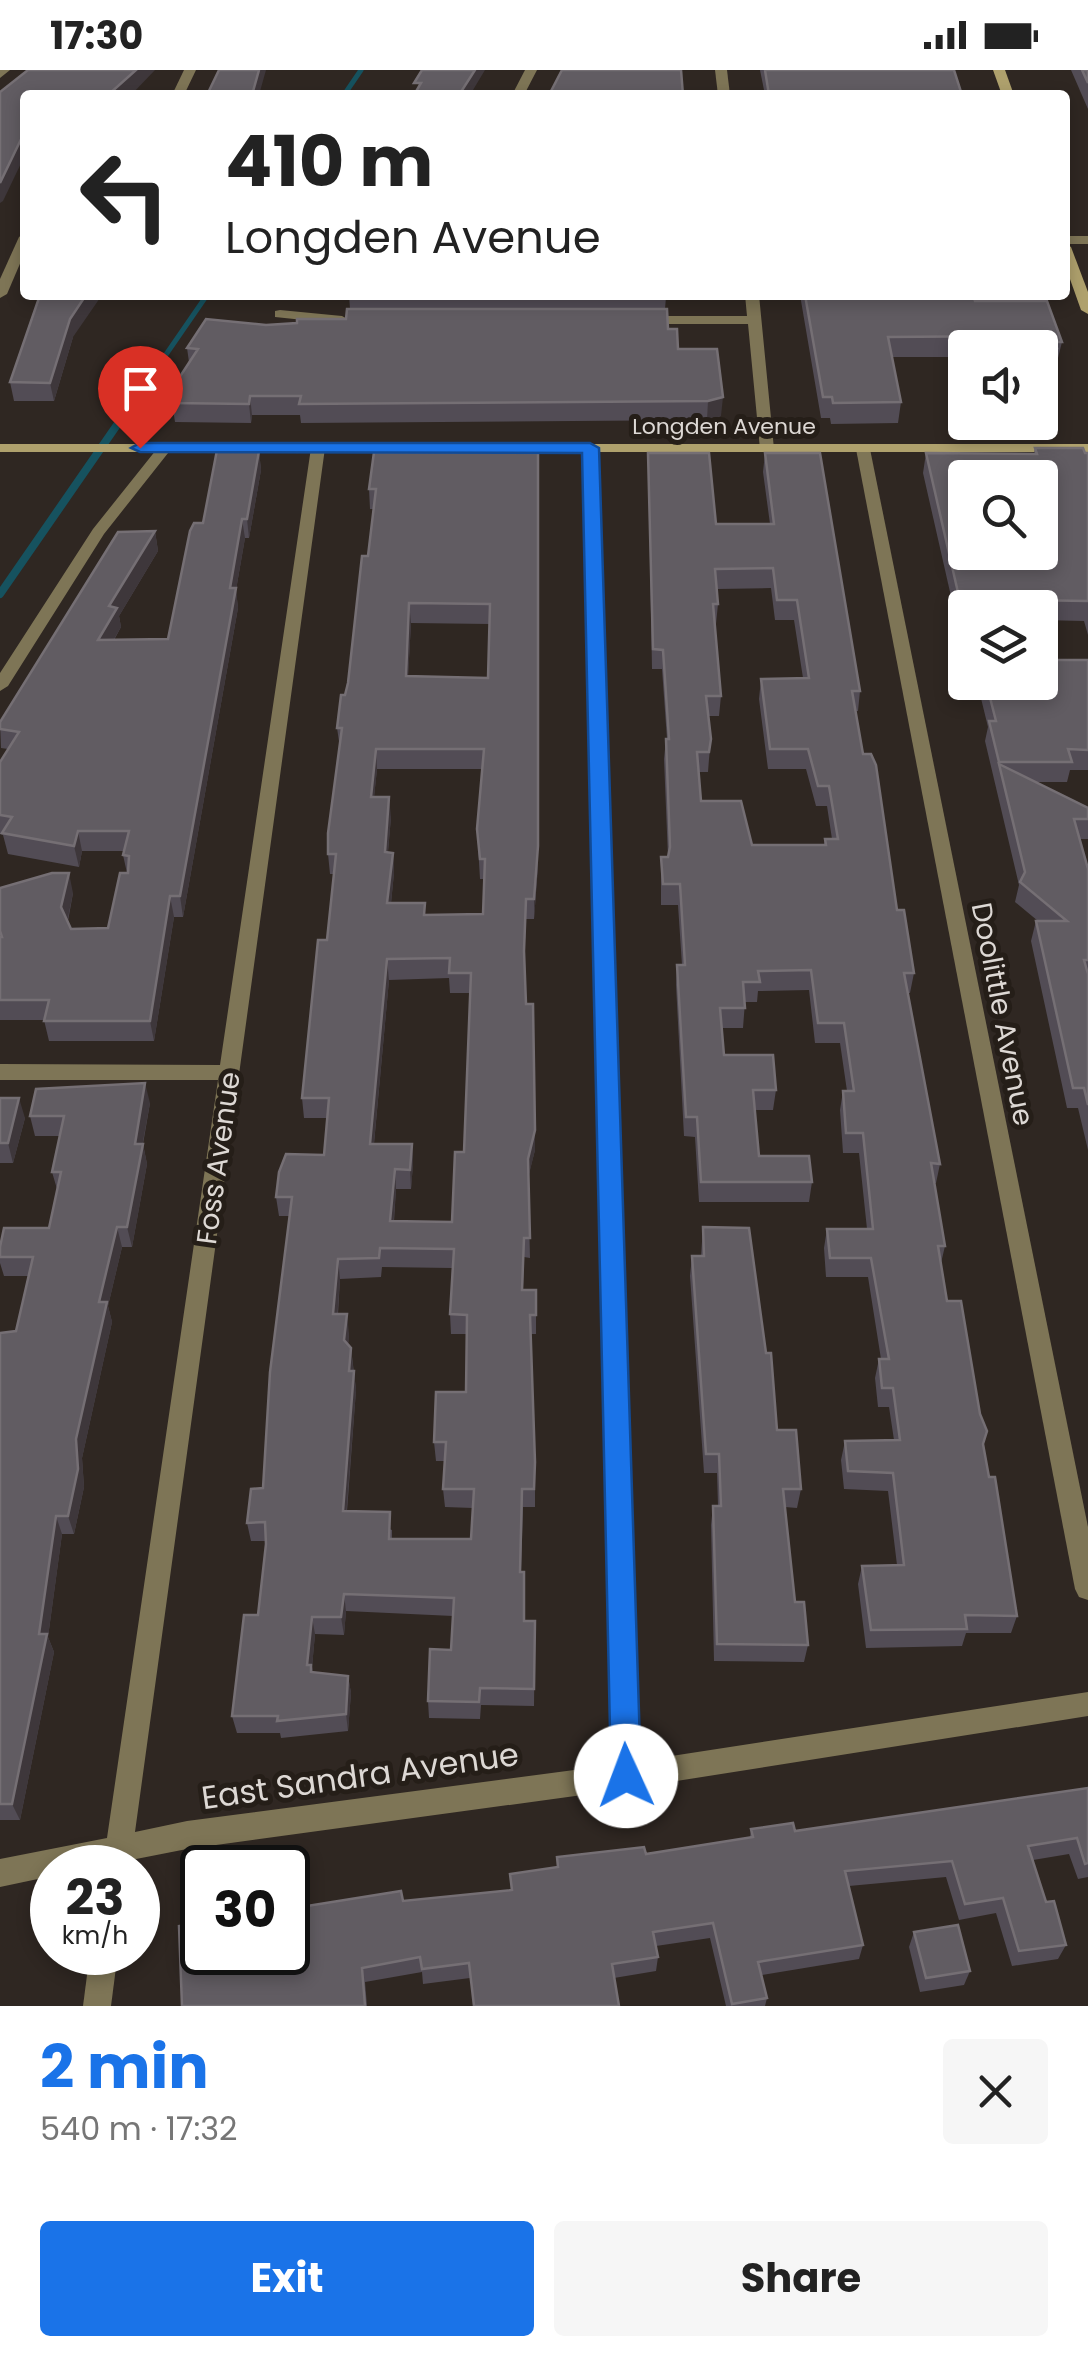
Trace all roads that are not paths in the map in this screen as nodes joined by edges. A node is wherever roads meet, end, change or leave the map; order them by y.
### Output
1 (20, 248) edge
2 (1070, 258) edge
3 (0, 294) edge
4 (753, 300) edge
5 (1088, 310) edge
6 (280, 314) dead end
7 (366, 320) edge
8 (619, 320) edge
9 (756, 320) junction
10 (0, 448) edge
11 (164, 448) junction
12 (318, 448) junction
13 (590, 448) junction
14 (1088, 448) edge
15 (767, 449) junction
16 (863, 449) junction
17 (0, 686) edge
18 (0, 1072) edge
19 (230, 1073) junction
20 (1088, 1590) edge
21 (1088, 1704) edge
22 (626, 1776) junction
23 (119, 1845) edge
24 (159, 1845) edge
25 (30, 1870) edge
26 (0, 1874) edge
27 (101, 1975) edge
28 (97, 2006) edge

1 - 3 street
2 - 5 street
4 - 9 street
6 - 7 street
8 - 9 street
9 - 15 street
10 - 11 street, Longden Avenue
11 - 12 street, Longden Avenue
11 - 17 street
12 - 13 street, Longden Avenue
12 - 19 street, Foss Avenue
13 - 15 street, Longden Avenue
13 - 22 street
14 - 16 street, Longden Avenue
15 - 16 street, Longden Avenue
16 - 20 street, Doolittle Avenue
18 - 19 street
19 - 23 street, Foss Avenue
21 - 22 street, East Sandra Avenue
22 - 24 street, East Sandra Avenue
25 - 26 street, East Sandra Avenue
27 - 28 street

